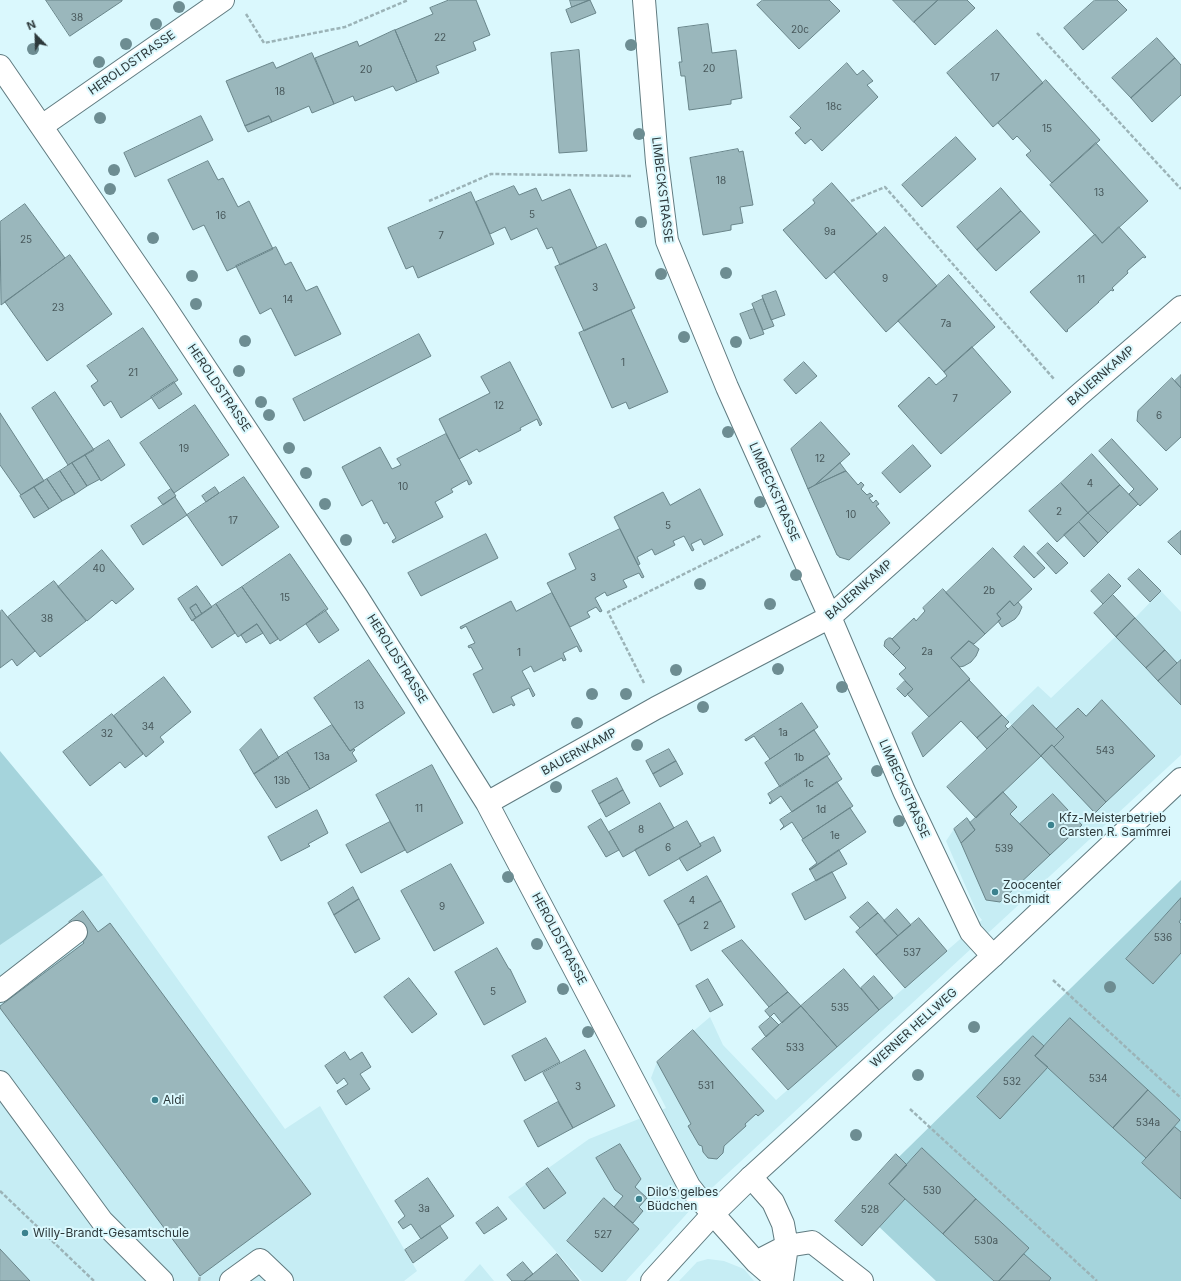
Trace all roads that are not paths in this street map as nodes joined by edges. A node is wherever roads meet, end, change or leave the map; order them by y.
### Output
1 (223, 0) edge
2 (644, 0) edge
3 (0, 66) edge
4 (42, 126) junction
5 (1181, 307) edge
6 (830, 617) junction
7 (1181, 779) edge
8 (487, 803) junction
9 (76, 932) dead end
10 (993, 956) junction
11 (0, 991) edge
12 (0, 1082) edge
13 (751, 1177) junction
14 (713, 1214) junction
15 (787, 1246) junction
16 (756, 1262) junction
17 (162, 1281) edge
18 (231, 1281) edge
19 (282, 1281) edge
20 (652, 1281) edge
21 (778, 1281) edge
22 (782, 1281) edge
23 (862, 1281) edge

1 - 4 street, HEROLDSTRASSE
2 - 6 street, LIMBECKSTRASSE
3 - 4 street, HEROLDSTRASSE
4 - 8 street, HEROLDSTRASSE
5 - 6 street, BAUERNKAMP
6 - 8 street, BAUERNKAMP
6 - 10 street, LIMBECKSTRASSE
7 - 10 street, WERNER HELLWEG
8 - 14 street, HEROLDSTRASSE
9 - 11 street
10 - 13 street, WERNER HELLWEG
12 - 17 street
13 - 14 street, WERNER HELLWEG
13 - 15 street
14 - 16 street, HEROLDSTRASSE
14 - 20 street, WERNER HELLWEG
15 - 16 street
15 - 22 street
15 - 23 street
16 - 21 street, HEROLDSTRASSE
18 - 19 street

